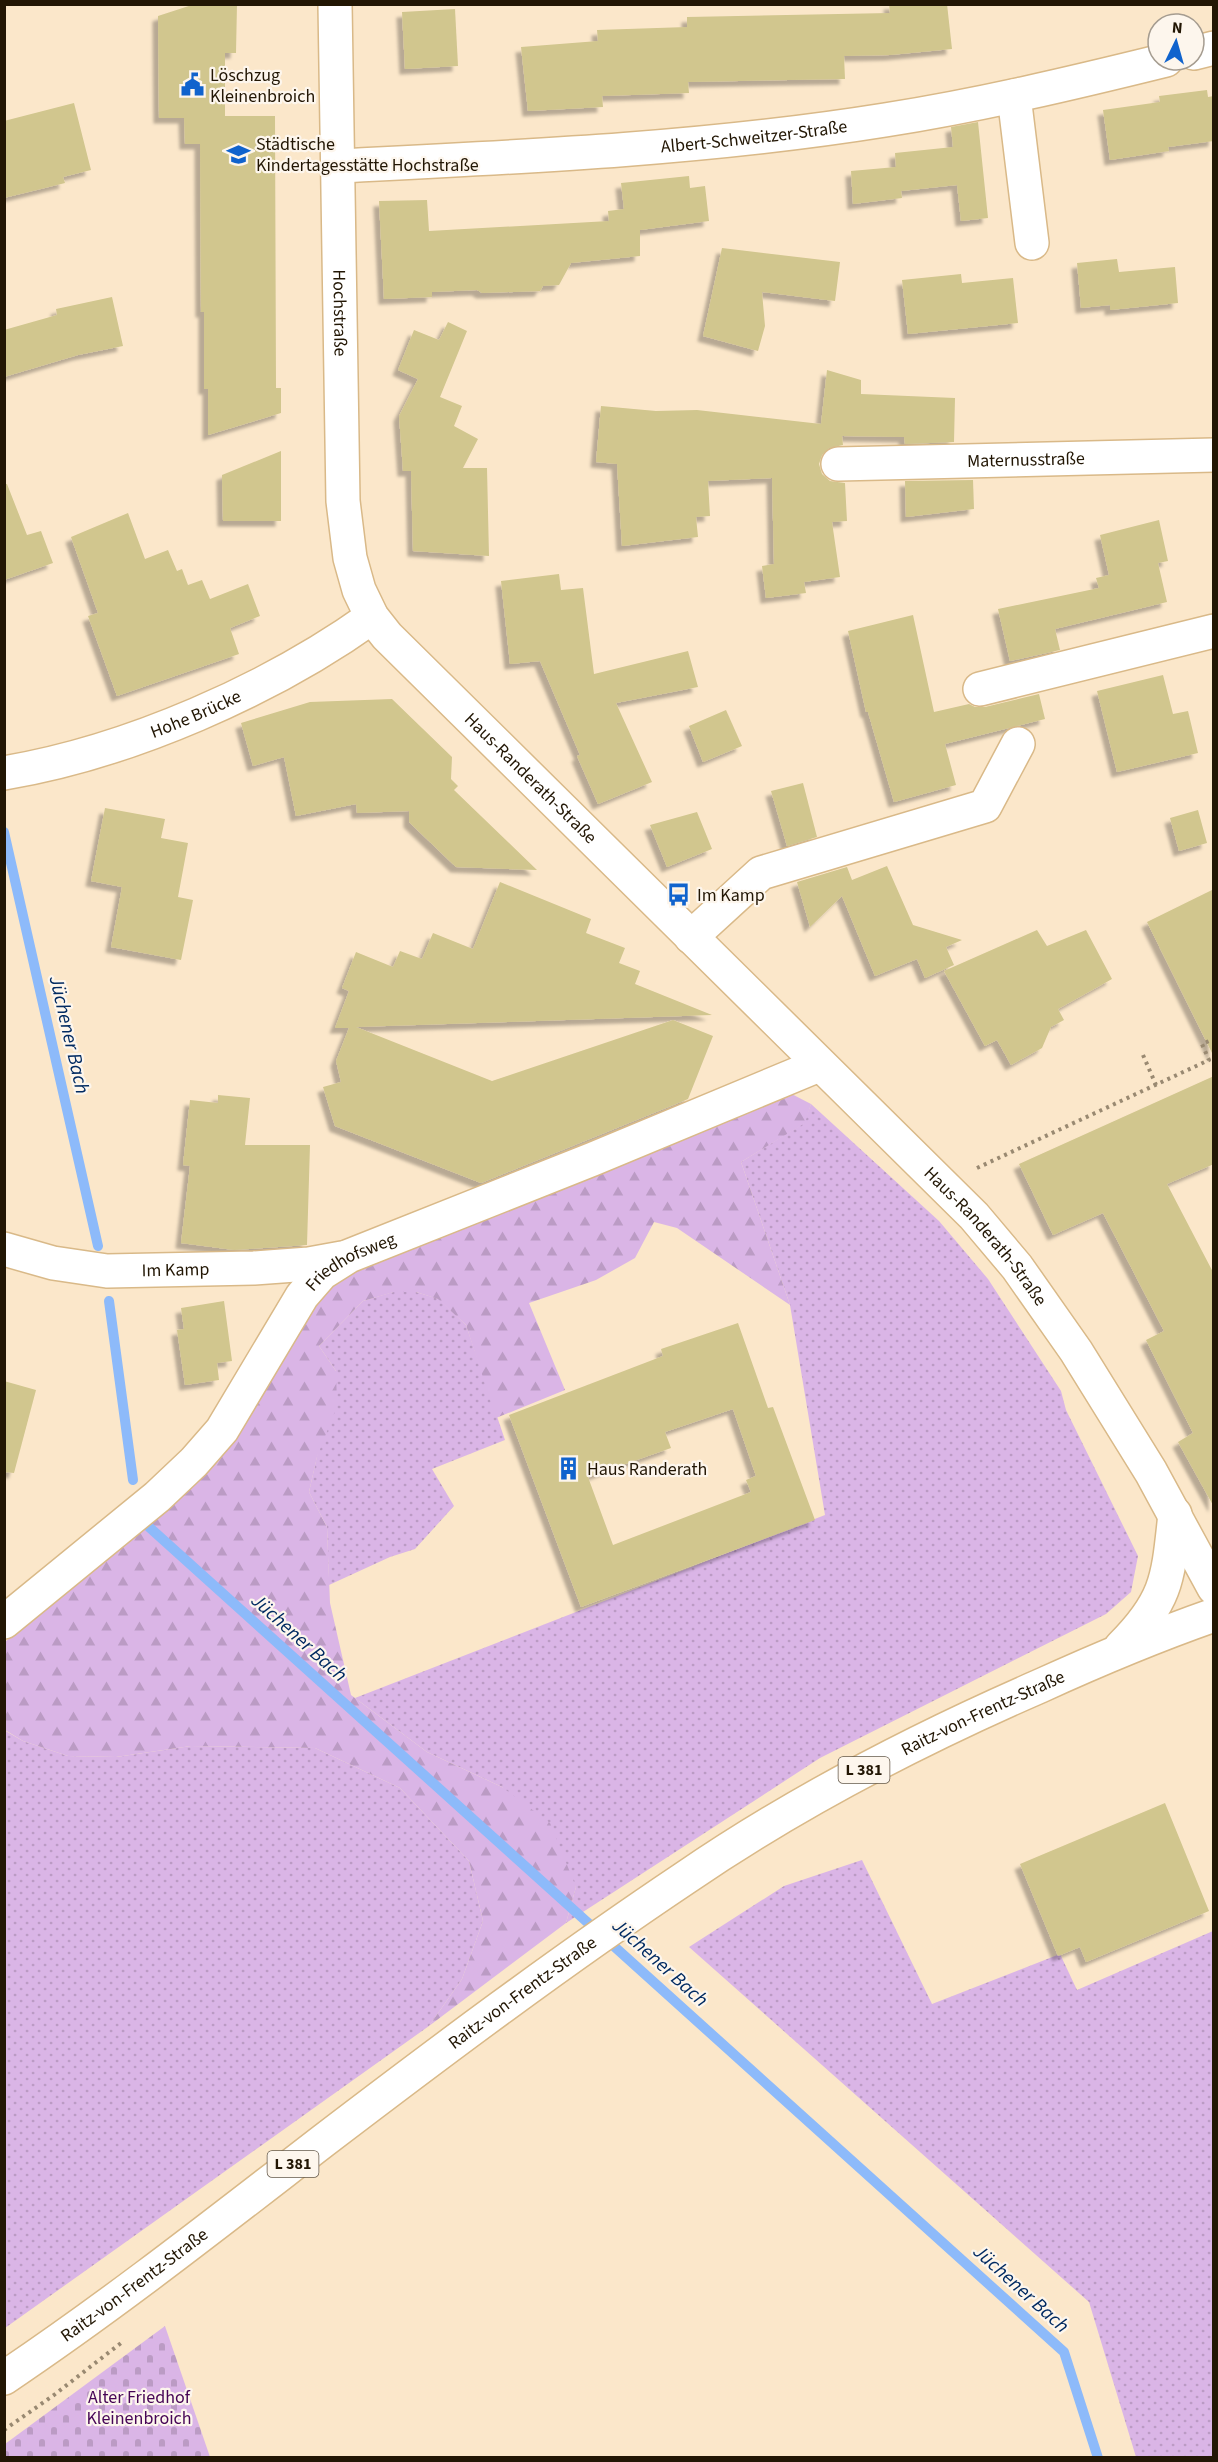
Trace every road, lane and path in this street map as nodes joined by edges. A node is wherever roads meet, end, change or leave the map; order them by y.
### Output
1 (335, 4) edge
2 (1146, 65) edge
3 (1014, 96) junction
4 (337, 166) junction
5 (1032, 243) dead end
6 (1214, 455) edge
7 (837, 464) dead end
8 (372, 617) junction
9 (1214, 631) edge
10 (980, 689) dead end
11 (1018, 744) dead end
12 (4, 773) edge
13 (691, 937) junction
14 (1214, 1039) edge
15 (1143, 1055) dead end
16 (819, 1065) junction
17 (1156, 1085) junction
18 (943, 1184) junction
19 (4, 1250) edge
20 (349, 1256) junction
21 (1175, 1514) junction
22 (1214, 1588) edge
23 (1214, 1615) edge
24 (4, 1622) edge
25 (1115, 1652) junction
26 (4, 2378) edge

1 - 4 street, Hochstraße
2 - 3 street, Albert-Schweitzer-Straße
3 - 4 street, Albert-Schweitzer-Straße
3 - 5 street
4 - 8 street, Hochstraße
6 - 7 street, Maternusstraße
8 - 12 street, Hohe Brücke
8 - 13 street, Haus-Randerath-Straße
9 - 10 street
11 - 13 street
13 - 16 street, Haus-Randerath-Straße
14 - 17 path
15 - 17 path
16 - 18 street, Haus-Randerath-Straße
16 - 20 street, Friedhofsweg
17 - 18 path
18 - 21 street, Haus-Randerath-Straße
19 - 20 street, Im Kamp
20 - 24 street, Friedhofsweg
21 - 22 street, Haus-Randerath-Straße
21 - 25 street
23 - 25 street, Raitz-von-Frentz-Straße / L 381
25 - 26 street, Raitz-von-Frentz-Straße / L 381

